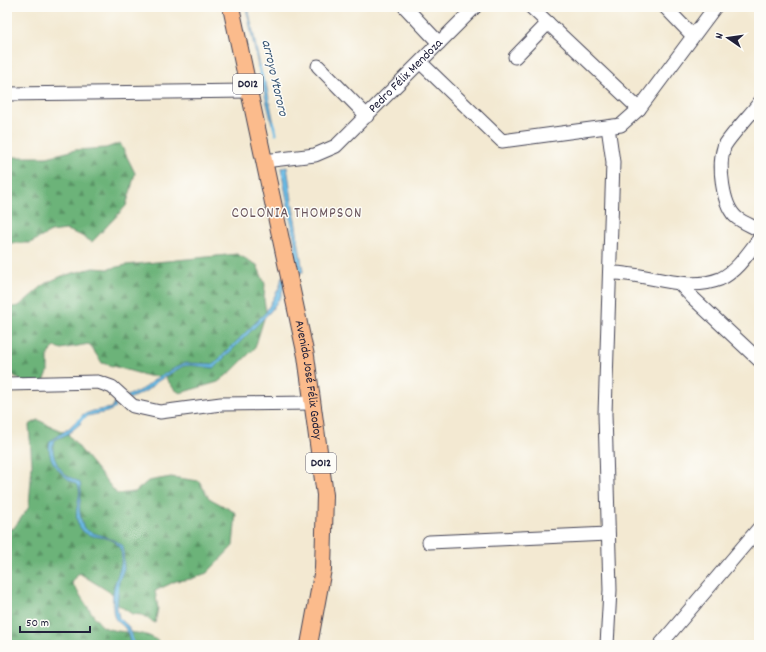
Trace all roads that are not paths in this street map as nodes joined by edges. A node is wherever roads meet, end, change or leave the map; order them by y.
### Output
1 (231, 7) edge
2 (405, 7) edge
3 (475, 7) edge
4 (531, 7) edge
5 (664, 7) edge
6 (715, 7) edge
7 (548, 23) junction
8 (693, 36) junction
9 (439, 43) junction
10 (515, 57) dead end
11 (420, 62) junction
12 (318, 66) dead end
13 (249, 91) junction
14 (7, 94) edge
15 (759, 103) edge
16 (639, 109) junction
17 (366, 116) junction
18 (608, 127) junction
19 (264, 161) junction
20 (759, 230) edge
21 (759, 239) edge
22 (610, 273) junction
23 (679, 283) junction
24 (759, 360) edge
25 (7, 384) edge
26 (313, 403) junction
27 (759, 528) edge
28 (608, 534) junction
29 (429, 542) dead end
30 (309, 645) edge
31 (607, 645) edge
32 (660, 645) edge

1 - 13 main road, D012
2 - 9 street
3 - 9 street, Pedro Félix Mendoza
4 - 7 street
5 - 8 street
6 - 8 street
7 - 10 street
7 - 16 street
8 - 16 street
9 - 11 street, Pedro Félix Mendoza
11 - 17 street, Pedro Félix Mendoza
11 - 18 street
12 - 17 street
13 - 14 street
13 - 19 main road, D012
15 - 20 street
16 - 18 street
17 - 19 street, Pedro Félix Mendoza
18 - 22 street
19 - 26 main road, Avenida José Félix Godoy / D012
21 - 23 street
22 - 23 street
22 - 28 street
23 - 24 street
25 - 26 street
26 - 30 main road, Avenida José Félix Godoy / D012
27 - 32 street
28 - 29 street
28 - 31 street

